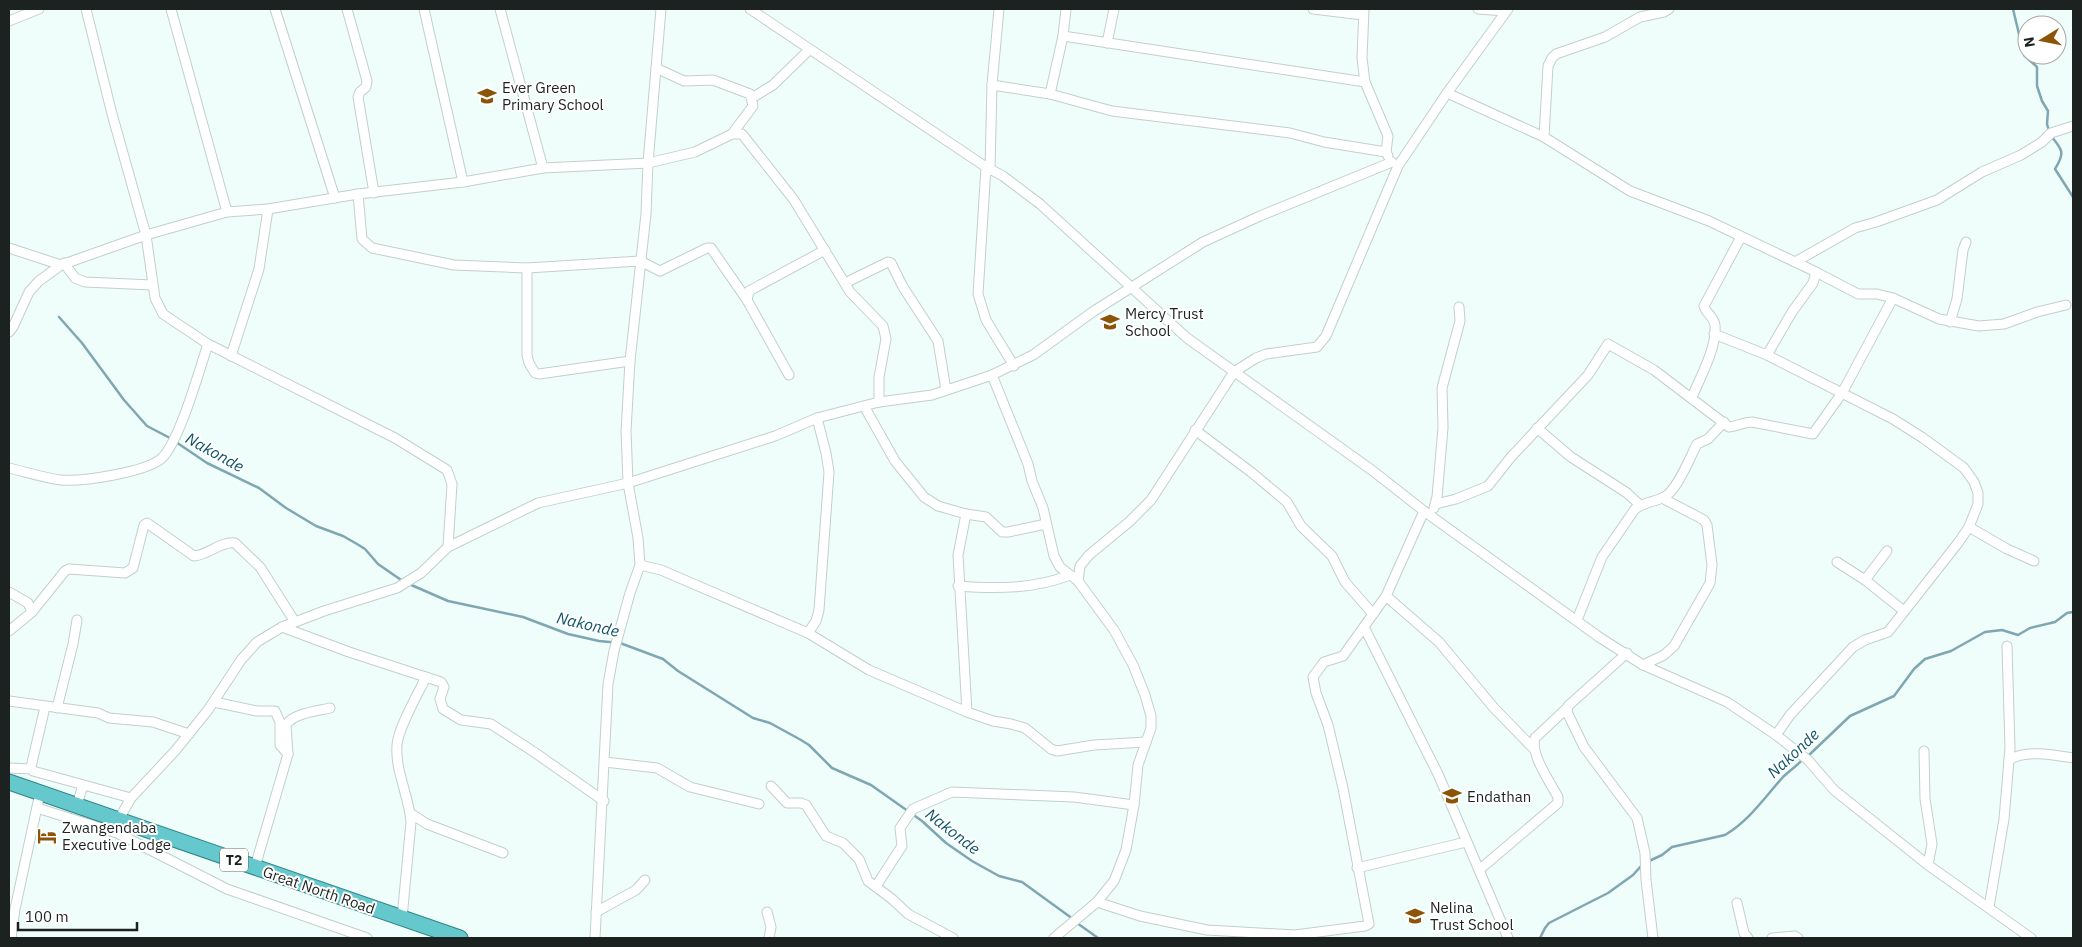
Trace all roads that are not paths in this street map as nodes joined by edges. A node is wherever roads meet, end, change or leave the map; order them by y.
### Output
1 (39, 9) edge
2 (86, 9) edge
3 (171, 9) edge
4 (275, 9) edge
5 (347, 9) edge
6 (424, 9) edge
7 (500, 9) edge
8 (661, 9) edge
9 (750, 9) edge
10 (999, 9) edge
11 (1066, 9) edge
12 (1114, 9) edge
13 (1313, 9) edge
14 (1478, 9) edge
15 (1669, 9) edge
16 (1507, 10) edge
17 (1363, 12) edge
18 (9, 20) edge
19 (1063, 36) junction
20 (1107, 43) junction
21 (809, 50) junction
22 (656, 68) junction
23 (1366, 82) junction
24 (992, 85) junction
25 (1447, 93) junction
26 (1050, 94) junction
27 (752, 98) junction
28 (2073, 126) edge
29 (732, 134) junction
30 (1544, 137) junction
31 (1386, 152) junction
32 (648, 163) junction
33 (1395, 164) junction
34 (543, 168) junction
35 (988, 169) junction
36 (463, 182) junction
37 (374, 192) junction
38 (358, 194) junction
39 (334, 198) junction
40 (268, 209) junction
41 (227, 212) junction
42 (146, 235) junction
43 (1741, 236) junction
44 (1966, 242) dead end
45 (9, 248) edge
46 (825, 250) junction
47 (640, 261) junction
48 (1795, 262) junction
49 (63, 264) junction
50 (527, 268) junction
51 (1816, 272) junction
52 (845, 283) junction
53 (152, 286) junction
54 (1132, 287) junction
55 (1893, 298) junction
56 (747, 300) junction
57 (2066, 305) dead end
58 (1459, 307) dead end
59 (1950, 322) junction
60 (9, 332) edge
61 (1714, 334) junction
62 (208, 344) junction
63 (231, 356) junction
64 (1768, 356) junction
65 (630, 361) junction
66 (1014, 366) junction
67 (1234, 372) junction
68 (789, 375) dead end
69 (992, 375) junction
70 (946, 390) junction
71 (1842, 393) junction
72 (1692, 397) junction
73 (879, 402) junction
74 (864, 406) junction
75 (818, 418) junction
76 (1724, 422) junction
77 (1537, 428) junction
78 (1195, 430) junction
79 (9, 468) edge
80 (628, 483) junction
81 (1662, 498) junction
82 (1436, 504) junction
83 (1640, 505) junction
84 (1427, 513) junction
85 (966, 514) junction
86 (1046, 524) junction
87 (1969, 527) junction
88 (448, 547) junction
89 (1887, 551) dead end
90 (2034, 561) dead end
91 (1837, 562) dead end
92 (640, 566) junction
93 (1074, 578) junction
94 (1865, 580) junction
95 (958, 586) junction
96 (9, 592) edge
97 (1386, 596) junction
98 (1904, 611) junction
99 (32, 612) junction
100 (1372, 614) junction
101 (77, 620) dead end
102 (1577, 620) junction
103 (295, 622) junction
104 (282, 627) junction
105 (1364, 627) junction
106 (9, 630) edge
107 (808, 633) junction
108 (2007, 646) dead end
109 (1627, 653) junction
110 (1643, 665) junction
111 (426, 677) junction
112 (9, 701) edge
113 (214, 702) junction
114 (44, 707) junction
115 (57, 708) junction
116 (330, 708) dead end
117 (1567, 708) junction
118 (967, 712) junction
119 (189, 734) junction
120 (1776, 735) junction
121 (1146, 742) junction
122 (1534, 748) junction
123 (1924, 751) dead end
124 (288, 754) junction
125 (2073, 758) edge
126 (2009, 760) junction
127 (605, 762) junction
128 (31, 769) junction
129 (9, 773) edge
130 (83, 785) junction
131 (771, 786) dead end
132 (40, 793) junction
133 (131, 798) junction
134 (604, 800) junction
135 (759, 804) dead end
136 (77, 805) junction
137 (1134, 805) junction
138 (37, 808) junction
139 (410, 813) junction
140 (119, 820) junction
141 (1466, 842) junction
142 (504, 853) dead end
143 (1928, 865) junction
144 (255, 867) junction
145 (1357, 868) junction
146 (1478, 870) junction
147 (645, 880) dead end
148 (876, 886) junction
149 (1098, 902) junction
150 (1737, 903) dead end
151 (1989, 907) junction
152 (596, 912) junction
153 (766, 912) dead end
154 (402, 918) junction
155 (11, 938) edge
156 (367, 938) edge
157 (460, 938) edge
158 (595, 938) edge
159 (769, 938) edge
160 (953, 938) edge
161 (1054, 938) edge
162 (1508, 938) edge
163 (1653, 938) edge
164 (1748, 938) edge
165 (1772, 938) edge
166 (1798, 938) edge
167 (2031, 938) edge

1 - 18 street
2 - 42 street
3 - 41 street
4 - 39 street
5 - 37 street
6 - 36 street
7 - 34 street
8 - 22 street
9 - 21 street
10 - 24 street
11 - 19 street
12 - 20 street
13 - 17 street
14 - 16 street
15 - 30 street
16 - 25 street
17 - 23 street
19 - 20 street
19 - 26 street
20 - 23 street
21 - 27 street
21 - 35 street
22 - 27 street
22 - 32 street
23 - 31 street
24 - 26 street
24 - 35 street
25 - 30 street
25 - 33 street
26 - 31 street
27 - 29 street
28 - 48 street
29 - 32 street
29 - 46 street
30 - 43 street
31 - 33 street
32 - 34 street
32 - 47 street
33 - 54 street
33 - 67 street
34 - 36 street
35 - 54 street
35 - 66 street
36 - 37 street
37 - 38 street
38 - 39 street
38 - 50 street
39 - 40 street
40 - 41 street
40 - 63 street
41 - 42 street
42 - 49 street
42 - 53 street
43 - 48 street
43 - 61 street
44 - 59 street
45 - 49 street
46 - 52 street
46 - 56 street
47 - 50 street
47 - 56 street
47 - 65 street
48 - 51 street
49 - 53 street
49 - 60 street
50 - 65 street
51 - 55 street
51 - 64 street
52 - 70 street
52 - 73 street
53 - 62 street
54 - 66 street
54 - 67 street
55 - 59 street
55 - 71 street
56 - 68 street
57 - 59 street
58 - 82 street
61 - 64 street
61 - 72 street
62 - 63 street
62 - 79 street
63 - 88 street
64 - 71 street
65 - 80 street
66 - 69 street
67 - 78 street
67 - 84 street
69 - 70 street
69 - 86 street
70 - 73 street
71 - 76 street
71 - 87 street
72 - 76 street
72 - 77 street
73 - 74 street
74 - 75 street
74 - 85 street
75 - 80 street
75 - 107 street
76 - 81 street
77 - 82 street
77 - 83 street
78 - 93 street
78 - 100 street
80 - 88 street
80 - 92 street
81 - 83 street
81 - 110 street
82 - 84 street
83 - 102 street
84 - 97 street
84 - 102 street
85 - 86 street
85 - 95 street
86 - 93 street
87 - 90 street
87 - 98 street
88 - 103 street
89 - 94 street
91 - 94 street
92 - 107 street
92 - 127 street
93 - 95 street
93 - 121 street
94 - 98 street
95 - 118 street
96 - 99 street
97 - 100 street
97 - 122 street
98 - 120 street
99 - 103 street
99 - 106 street
100 - 105 street
101 - 115 street
102 - 109 street
103 - 104 street
104 - 111 street
104 - 113 street
105 - 141 street
105 - 145 street
107 - 118 street
108 - 126 street
109 - 110 street
109 - 117 street
110 - 120 street
111 - 134 street
111 - 139 street
112 - 114 street
113 - 119 street
113 - 124 street
114 - 115 street
114 - 128 street
115 - 119 street
116 - 124 street
117 - 122 street
117 - 163 street
118 - 121 street
119 - 133 street
120 - 143 street
121 - 137 street
122 - 146 street
123 - 143 street
124 - 144 street
125 - 126 street
126 - 151 street
127 - 134 street
127 - 135 street
128 - 129 street
128 - 130 street
129 - 132 highway, Great North Road / T2
130 - 133 street
130 - 136 street
131 - 148 street
132 - 136 highway, Great North Road / T2
132 - 138 street
133 - 140 street
134 - 152 street
136 - 140 highway, Great North Road / T2
137 - 148 street
137 - 149 street
138 - 155 street
138 - 156 street
139 - 142 street
139 - 154 street
140 - 144 highway, Great North Road / T2
141 - 145 street
141 - 146 street
143 - 151 street
144 - 154 highway, Great North Road / T2
145 - 149 street
146 - 162 street
147 - 152 street
148 - 160 street
149 - 161 street
150 - 164 street
151 - 167 street
152 - 158 street
153 - 159 street
154 - 157 highway, Great North Road / T2
165 - 166 street

